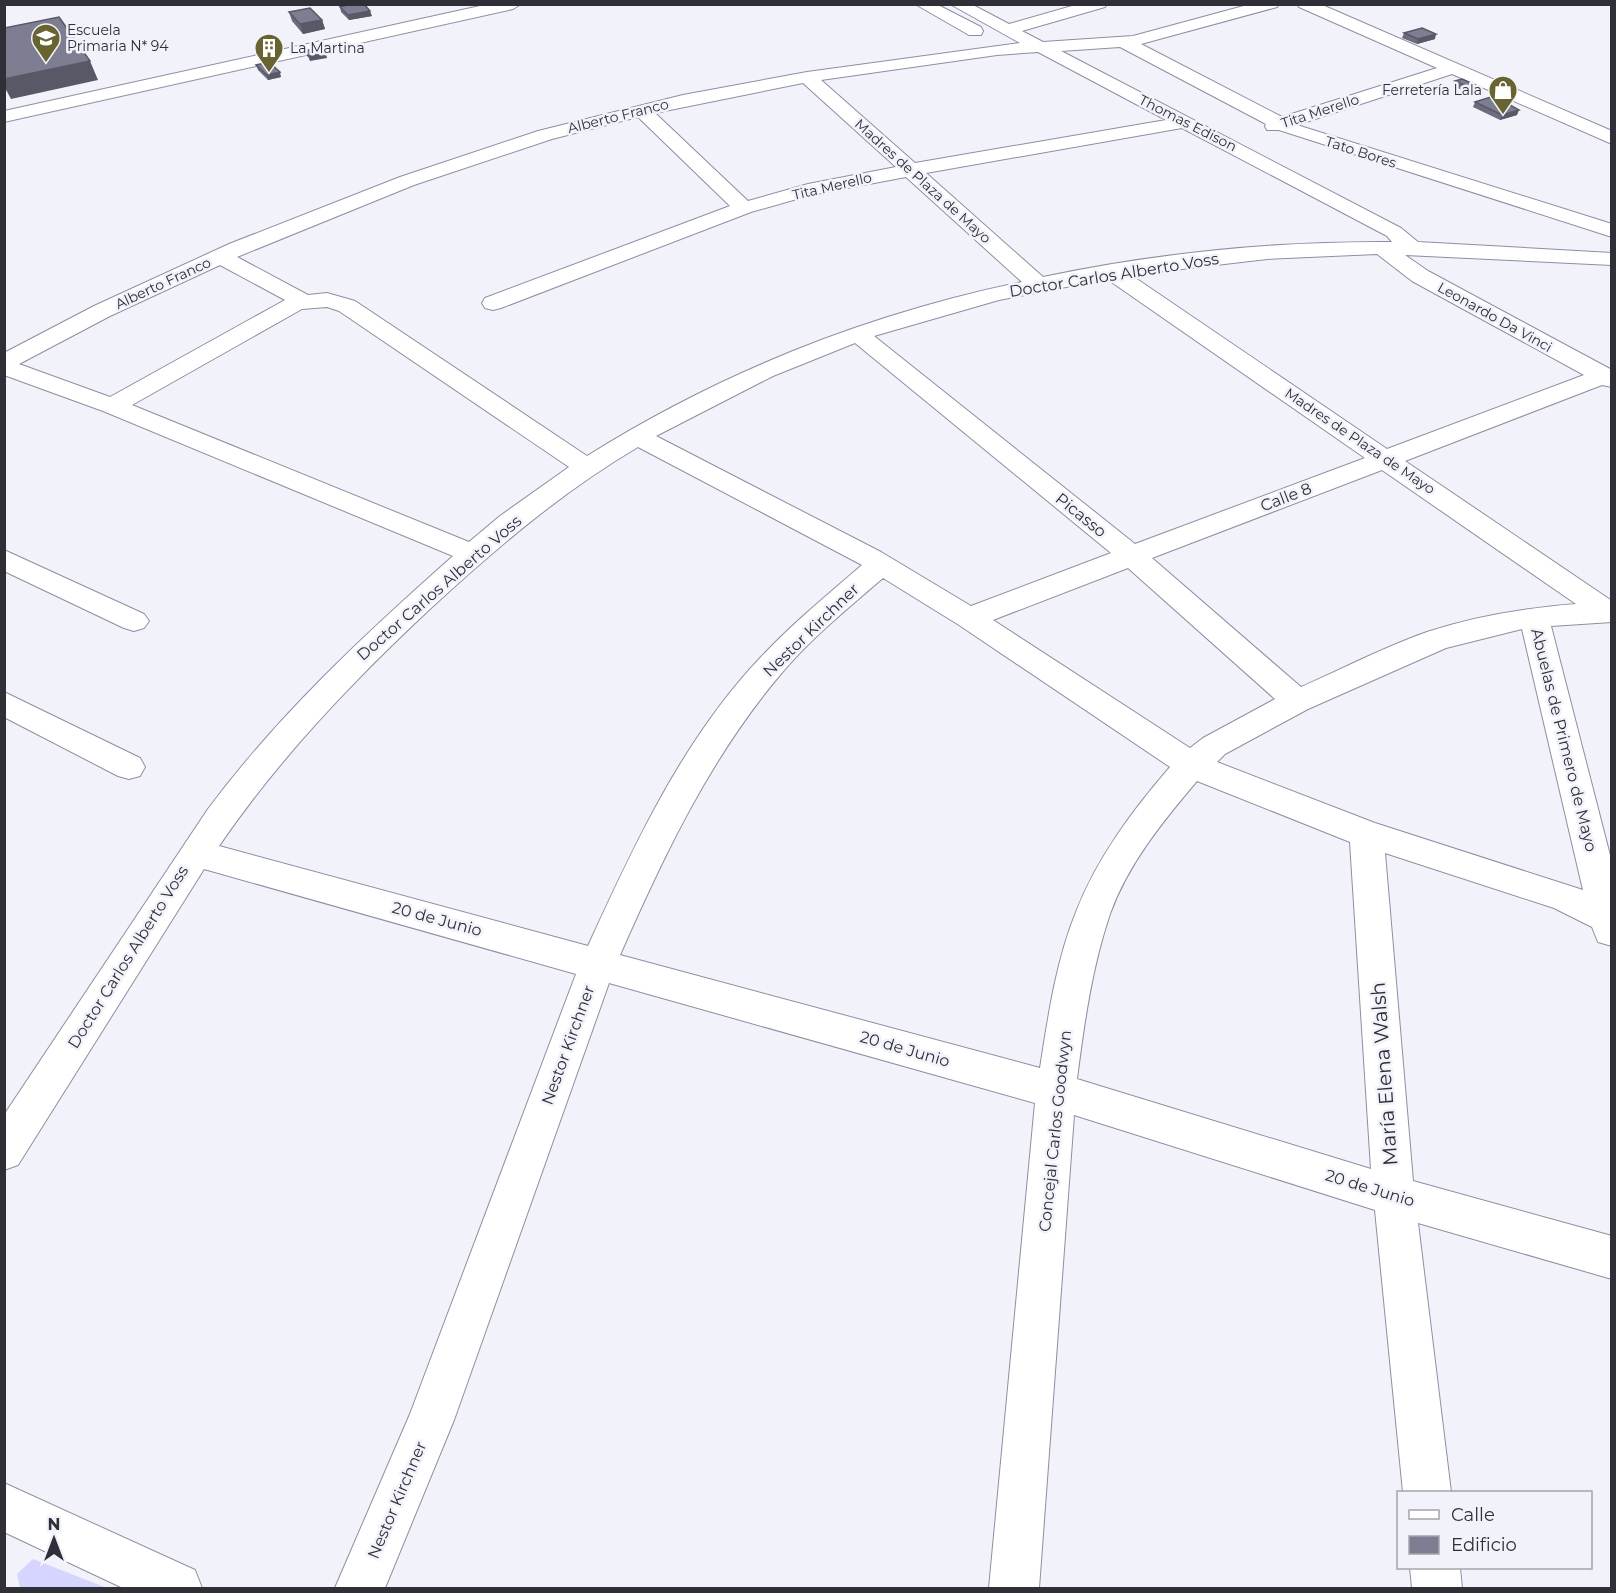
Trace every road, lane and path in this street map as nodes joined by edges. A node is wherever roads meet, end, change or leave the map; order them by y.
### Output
1 (513, 4) edge
2 (923, 4) edge
3 (957, 4) edge
4 (1099, 4) edge
5 (1271, 4) edge
6 (1305, 4) edge
7 (1349, 8) dead end
8 (1327, 13) junction
9 (1005, 30) junction
10 (1123, 42) junction
11 (1036, 46) junction
12 (998, 50) junction
13 (1451, 69) junction
14 (807, 77) junction
15 (641, 110) junction
16 (4, 117) edge
17 (1186, 122) junction
18 (1280, 124) junction
19 (1611, 138) edge
20 (1223, 141) junction
21 (910, 170) junction
22 (744, 208) junction
23 (1611, 231) edge
24 (1383, 249) junction
25 (1413, 249) junction
26 (221, 256) junction
27 (1611, 259) edge
28 (1112, 272) junction
29 (1039, 285) junction
30 (305, 302) junction
31 (493, 303) dead end
32 (859, 335) junction
33 (4, 365) edge
34 (1607, 378) edge
35 (112, 406) junction
36 (639, 437) junction
37 (1386, 459) junction
38 (588, 468) junction
39 (473, 554) junction
40 (1132, 556) junction
41 (4, 560) edge
42 (881, 564) junction
43 (1609, 612) edge
44 (1534, 617) junction
45 (969, 618) junction
46 (134, 621) dead end
47 (1297, 701) junction
48 (4, 703) edge
49 (1191, 765) junction
50 (129, 767) dead end
51 (1365, 834) junction
52 (195, 853) junction
53 (1610, 924) edge
54 (598, 964) junction
55 (1056, 1091) junction
56 (4, 1152) edge
57 (1394, 1196) junction
58 (1611, 1258) edge
59 (1426, 1491) edge
60 (4, 1507) edge
61 (1435, 1569) edge
62 (177, 1588) edge
63 (360, 1588) edge
64 (1014, 1588) edge
65 (1437, 1588) edge

1 - 16 street
2 - 12 street
3 - 9 street, Thomas Edison
4 - 9 street
5 - 10 street, Alberto Franco
6 - 8 street
7 - 8 street
8 - 13 street
9 - 11 street, Thomas Edison
10 - 11 street, Alberto Franco
10 - 18 street, Tato Bores
11 - 12 street, Alberto Franco
11 - 17 street, Thomas Edison
12 - 14 street, Alberto Franco
13 - 18 street, Tita Merello
13 - 19 street
14 - 15 street, Alberto Franco
14 - 21 street, Madres de Plaza de Mayo
15 - 22 street
15 - 26 street, Alberto Franco
17 - 20 street, Thomas Edison
17 - 21 street, Tita Merello
18 - 20 street, Tita Merello
18 - 23 street, Tato Bores
20 - 25 street, Thomas Edison
21 - 22 street, Tita Merello
21 - 29 street, Madres de Plaza de Mayo
22 - 31 street, Tita Merello
24 - 25 street, Doctor Carlos Alberto Voss
24 - 28 street, Doctor Carlos Alberto Voss
24 - 34 street, Leonardo Da Vinci
25 - 27 street, Doctor Carlos Alberto Voss
26 - 30 street
26 - 33 street, Alberto Franco
28 - 29 street, Doctor Carlos Alberto Voss
28 - 37 street, Madres de Plaza de Mayo
29 - 32 street, Doctor Carlos Alberto Voss
30 - 35 street
30 - 38 street
32 - 36 street, Doctor Carlos Alberto Voss
32 - 40 street, Picasso
33 - 35 street
34 - 37 street, Calle 8
35 - 39 street
36 - 38 street, Doctor Carlos Alberto Voss
36 - 42 street
37 - 40 street, Calle 8
37 - 43 street, Madres de Plaza de Mayo
38 - 39 street, Doctor Carlos Alberto Voss
39 - 52 street, Doctor Carlos Alberto Voss
40 - 45 street, Calle 8
40 - 47 street, Picasso
41 - 46 street
42 - 45 street
42 - 54 street, Nestor Kirchner
43 - 44 street, Concejal Carlos Goodwyn
44 - 47 street, Concejal Carlos Goodwyn
44 - 53 street, Abuelas de Primero de Mayo
45 - 49 street
47 - 49 street, Concejal Carlos Goodwyn
48 - 50 street
49 - 51 street
49 - 55 street, Concejal Carlos Goodwyn
51 - 53 street
51 - 57 street, María Elena Walsh
52 - 54 street, 20 de Junio
52 - 56 street, Doctor Carlos Alberto Voss
54 - 55 street, 20 de Junio
54 - 63 street, Nestor Kirchner
55 - 57 street, 20 de Junio
55 - 64 street, Concejal Carlos Goodwyn
57 - 58 street, 20 de Junio
57 - 59 street, María Elena Walsh
60 - 62 street
61 - 65 street

